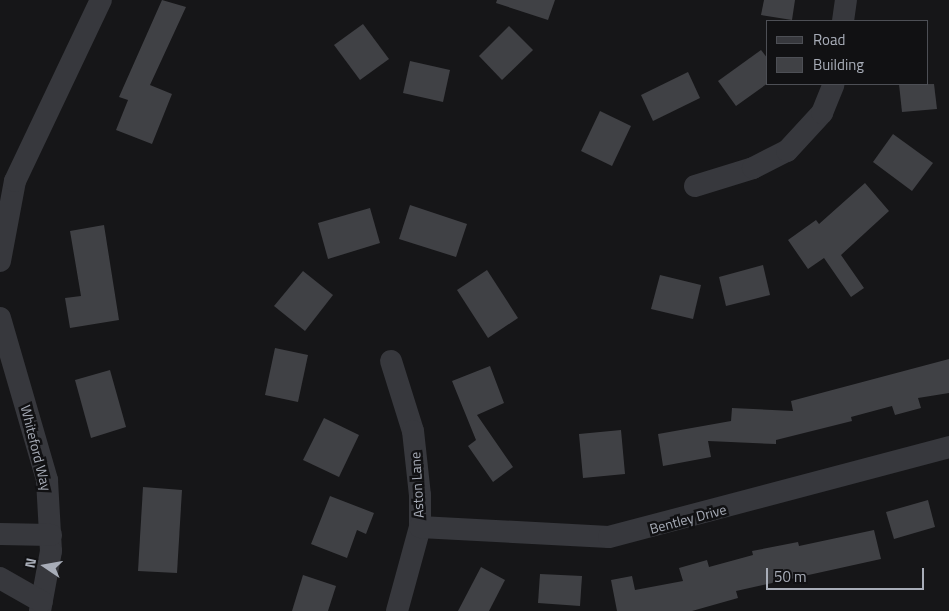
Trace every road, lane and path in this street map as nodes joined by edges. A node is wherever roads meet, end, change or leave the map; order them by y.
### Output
1 (101, 0) edge
2 (846, 0) edge
3 (843, 20) edge
4 (834, 85) edge
5 (695, 186) dead end
6 (0, 261) edge
7 (0, 318) edge
8 (391, 361) dead end
9 (949, 447) edge
10 (420, 527) junction
11 (0, 534) edge
12 (51, 535) junction
13 (0, 578) edge
14 (41, 607) edge
15 (398, 611) edge

1 - 6 street
2 - 3 street
4 - 5 street
7 - 12 street, Whiteford Way
8 - 10 street, Aston Lane
9 - 10 street, Bentley Drive
10 - 15 street, Aston Lane
11 - 12 street
12 - 14 street, Whiteford Way
13 - 14 street

